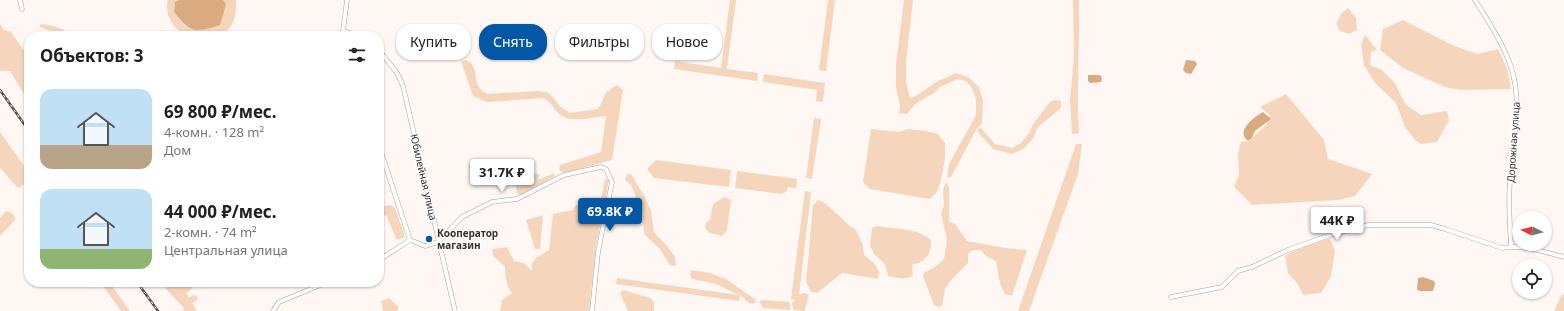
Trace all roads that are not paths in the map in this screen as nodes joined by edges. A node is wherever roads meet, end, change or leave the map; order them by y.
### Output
1 (20, 0) edge
2 (347, 0) edge
3 (1475, 0) edge
4 (22, 9) dead end
5 (344, 31) edge
6 (384, 56) edge
7 (384, 161) edge
8 (410, 240) junction
9 (438, 242) junction
10 (1511, 246) junction
11 (384, 257) edge
12 (1564, 257) edge
13 (316, 287) edge
14 (1171, 297) dead end
15 (274, 311) edge
16 (455, 311) edge
17 (592, 311) edge

1 - 4 street
2 - 5 street
3 - 10 street, Дорожная улица
6 - 9 street, Юбилейная улица
7 - 8 street
8 - 9 street
8 - 11 street
9 - 16 street, Юбилейная улица
9 - 17 street
10 - 12 street
10 - 14 street
13 - 15 street

